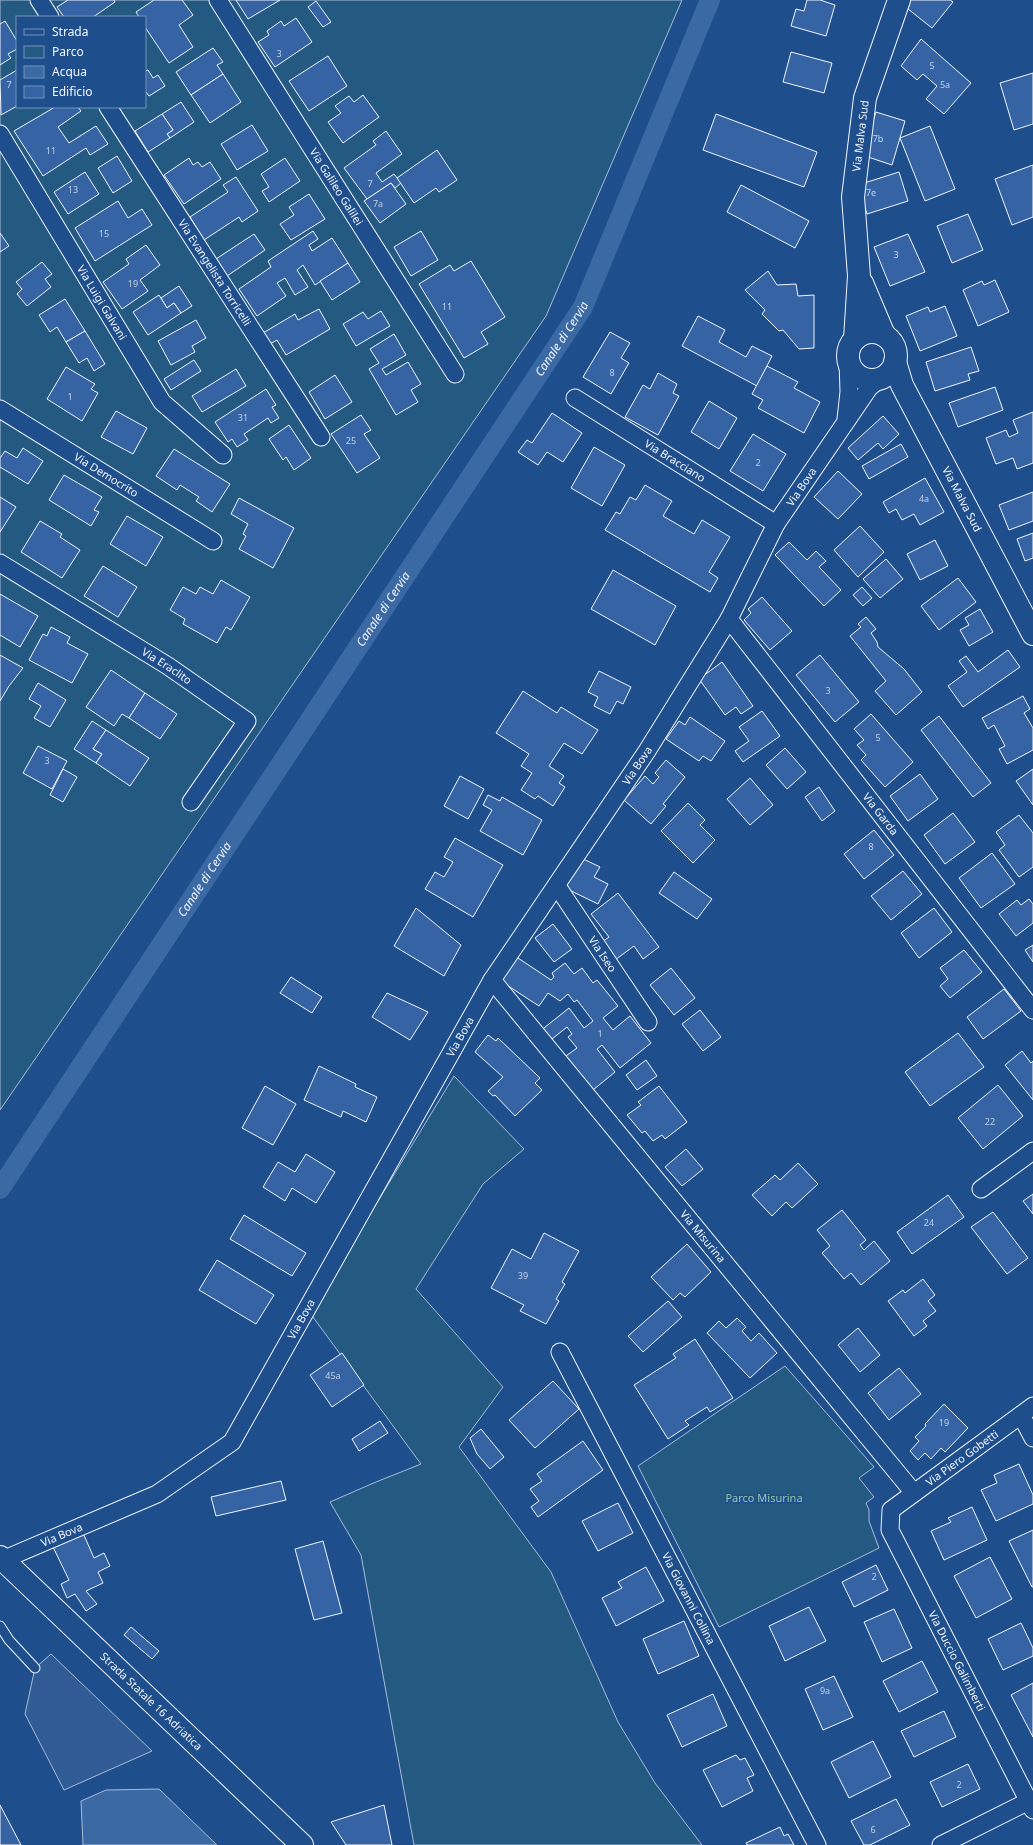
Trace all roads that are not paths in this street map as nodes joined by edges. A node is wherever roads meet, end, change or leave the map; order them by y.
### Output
1 (39, 0) edge
2 (218, 0) edge
3 (899, 0) edge
4 (49, 16) edge
5 (109, 108) edge
6 (0, 134) edge
7 (859, 276) junction
8 (884, 335) junction
9 (855, 339) junction
10 (848, 361) junction
11 (895, 362) junction
12 (455, 374) dead end
13 (879, 379) junction
14 (575, 398) dead end
15 (0, 409) edge
16 (846, 421) junction
17 (321, 437) dead end
18 (223, 455) dead end
19 (776, 524) junction
20 (213, 541) dead end
21 (0, 563) edge
22 (729, 619) junction
23 (1033, 634) edge
24 (191, 802) dead end
25 (557, 886) junction
26 (492, 980) junction
27 (1033, 1010) edge
28 (648, 1022) dead end
29 (1033, 1151) edge
30 (980, 1189) dead end
31 (560, 1352) dead end
32 (1027, 1410) edge
33 (1033, 1438) edge
34 (914, 1492) junction
35 (891, 1510) joint
36 (1, 1559) edge
37 (0, 1626) edge
38 (35, 1668) dead end
39 (1032, 1803) edge
40 (302, 1845) edge
41 (817, 1845) edge
42 (941, 1845) edge

1 - 4 street
2 - 12 street, Via Galileo Galilei
3 - 7 street, Via Malva Sud
5 - 17 street, Via Evangelista Torricelli
6 - 18 street, Via Luigi Galvani
7 - 8 street, Via Malva Sud
7 - 9 street, Via Malva Sud
8 - 9 street
8 - 11 street
9 - 10 street
10 - 13 street
10 - 16 street, Via Bova
11 - 13 street
11 - 23 street, Via Malva Sud
13 - 16 street, Via Bova
14 - 19 street, Via Bracciano
15 - 20 street, Via Democrito
16 - 19 street, Via Bova
19 - 22 street, Via Bova
21 - 24 street, Via Eraclito
22 - 25 street, Via Bova
22 - 27 street, Via Garda
25 - 26 street, Via Bova
25 - 28 street, Via Iseo
26 - 34 street, Via Misurina
26 - 36 street, Via Bova
29 - 30 street
31 - 41 street, Via Giovanni Collina
32 - 33 street
32 - 34 street, Via Piero Gobetti
34 - 35 street, Via Piero Gobetti
35 - 39 street, Via Duccio Galimberti
36 - 40 street, Strada Statale 16 Adriatica
37 - 38 lane
39 - 42 street

